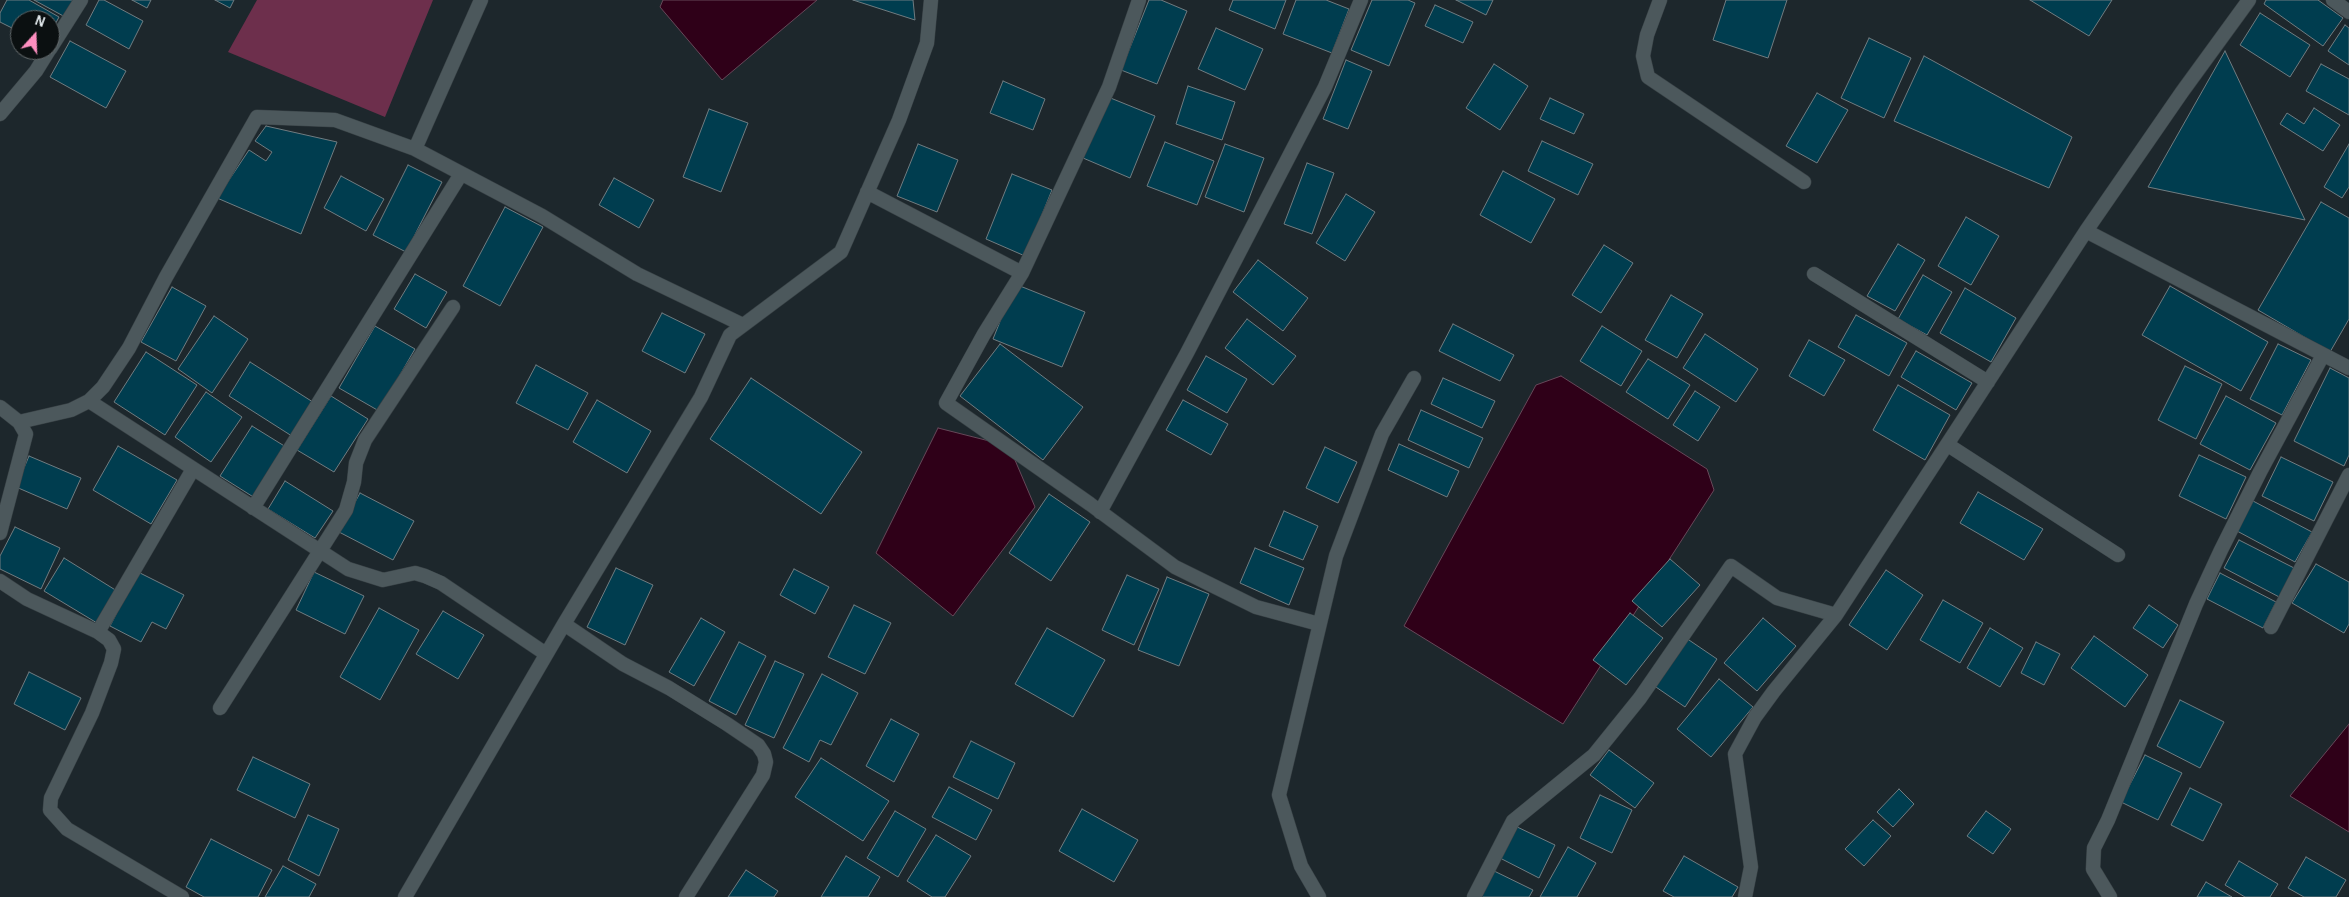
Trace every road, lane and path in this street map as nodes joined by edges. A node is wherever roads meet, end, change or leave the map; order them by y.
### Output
1 (81, 0) edge
2 (481, 0) edge
3 (931, 0) edge
4 (1139, 0) edge
5 (1361, 0) edge
6 (1660, 0) edge
7 (2249, 0) edge
8 (2333, 0) edge
9 (2349, 12) edge
10 (60, 33) edge
11 (43, 60) edge
12 (0, 114) edge
13 (415, 149) junction
14 (461, 174) junction
15 (1804, 182) dead end
16 (867, 192) junction
17 (2086, 231) junction
18 (1022, 273) junction
19 (1814, 274) dead end
20 (453, 307) dead end
21 (743, 325) junction
22 (2323, 356) junction
23 (2349, 368) edge
24 (1414, 378) dead end
25 (1988, 382) junction
26 (89, 401) junction
27 (0, 407) edge
28 (20, 422) junction
29 (1948, 445) junction
30 (193, 469) junction
31 (2349, 475) edge
32 (253, 508) junction
33 (1100, 512) junction
34 (0, 533) edge
35 (320, 551) junction
36 (2118, 555) dead end
37 (0, 581) edge
38 (1836, 616) junction
39 (564, 624) junction
40 (1319, 624) junction
41 (2271, 627) dead end
42 (98, 632) junction
43 (546, 654) junction
44 (220, 708) dead end
45 (182, 897) edge
46 (405, 897) edge
47 (686, 897) edge
48 (1319, 897) edge
49 (1474, 897) edge
50 (1745, 897) edge
51 (2110, 897) edge

1 - 10 street
2 - 13 street
3 - 16 street
4 - 18 street
5 - 33 street
6 - 15 street
7 - 17 street
8 - 9 street
11 - 12 street
13 - 14 street
13 - 26 street
14 - 21 street
14 - 32 street
16 - 18 street
16 - 21 street
17 - 22 street
17 - 25 street
18 - 33 street
19 - 25 street
20 - 35 street
21 - 39 street
22 - 23 street
22 - 51 street
24 - 40 street
25 - 29 street
26 - 28 street
26 - 30 street
27 - 28 street
28 - 34 street
29 - 36 street
29 - 38 street
30 - 32 street
30 - 42 street
31 - 41 street
32 - 35 street
33 - 40 street
35 - 43 street
35 - 44 street
37 - 42 street
38 - 49 street
38 - 50 street
39 - 43 street
39 - 47 street
40 - 48 street
42 - 45 street
43 - 46 street

